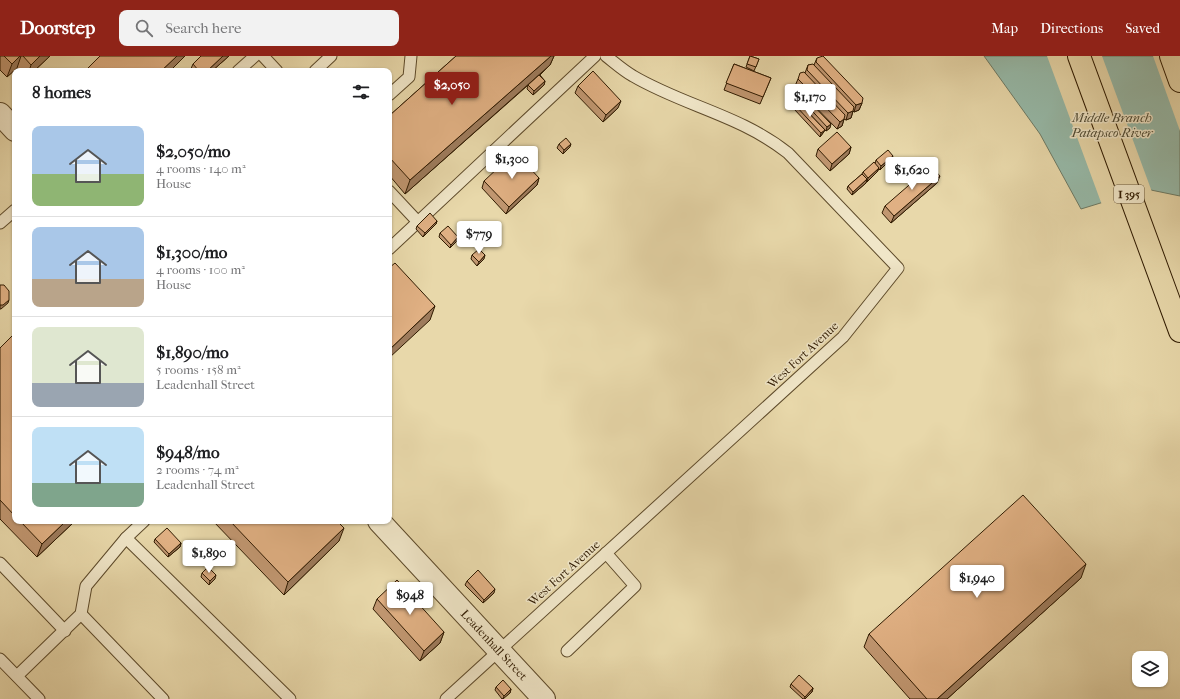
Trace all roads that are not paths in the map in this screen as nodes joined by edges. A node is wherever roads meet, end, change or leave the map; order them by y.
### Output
1 (255, 56) edge
2 (263, 56) edge
3 (331, 56) edge
4 (412, 56) edge
5 (595, 56) edge
6 (606, 56) edge
7 (1079, 56) edge
8 (1171, 56) edge
9 (241, 68) edge
10 (274, 68) edge
11 (318, 68) edge
12 (1180, 81) edge
13 (392, 92) edge
14 (0, 114) edge
15 (12, 127) edge
16 (392, 194) edge
17 (12, 213) edge
18 (418, 222) junction
19 (0, 224) edge
20 (392, 246) edge
21 (1180, 332) edge
22 (141, 524) edge
23 (382, 524) edge
24 (126, 538) junction
25 (606, 553) junction
26 (0, 563) edge
27 (81, 614) junction
28 (65, 631) junction
29 (499, 650) junction
30 (567, 651) dead end
31 (0, 659) edge
32 (17, 676) junction
33 (39, 699) edge
34 (163, 699) edge
35 (290, 699) edge
36 (446, 699) edge
37 (544, 699) edge

1 - 9 lane
2 - 10 lane
3 - 11 lane
4 - 13 lane
5 - 18 lane
6 - 25 lane, West Fort Avenue
7 - 21 highway, I 395
8 - 12 highway
14 - 15 street
16 - 18 lane
17 - 19 lane
18 - 20 lane
22 - 24 lane
23 - 29 street, Leadenhall Street
24 - 27 lane
24 - 35 lane
25 - 29 lane, West Fort Avenue
25 - 30 lane
26 - 28 lane
27 - 28 lane
27 - 34 lane
28 - 32 lane
29 - 36 lane, West Fort Avenue
29 - 37 street, Leadenhall Street
31 - 32 lane
32 - 33 lane

